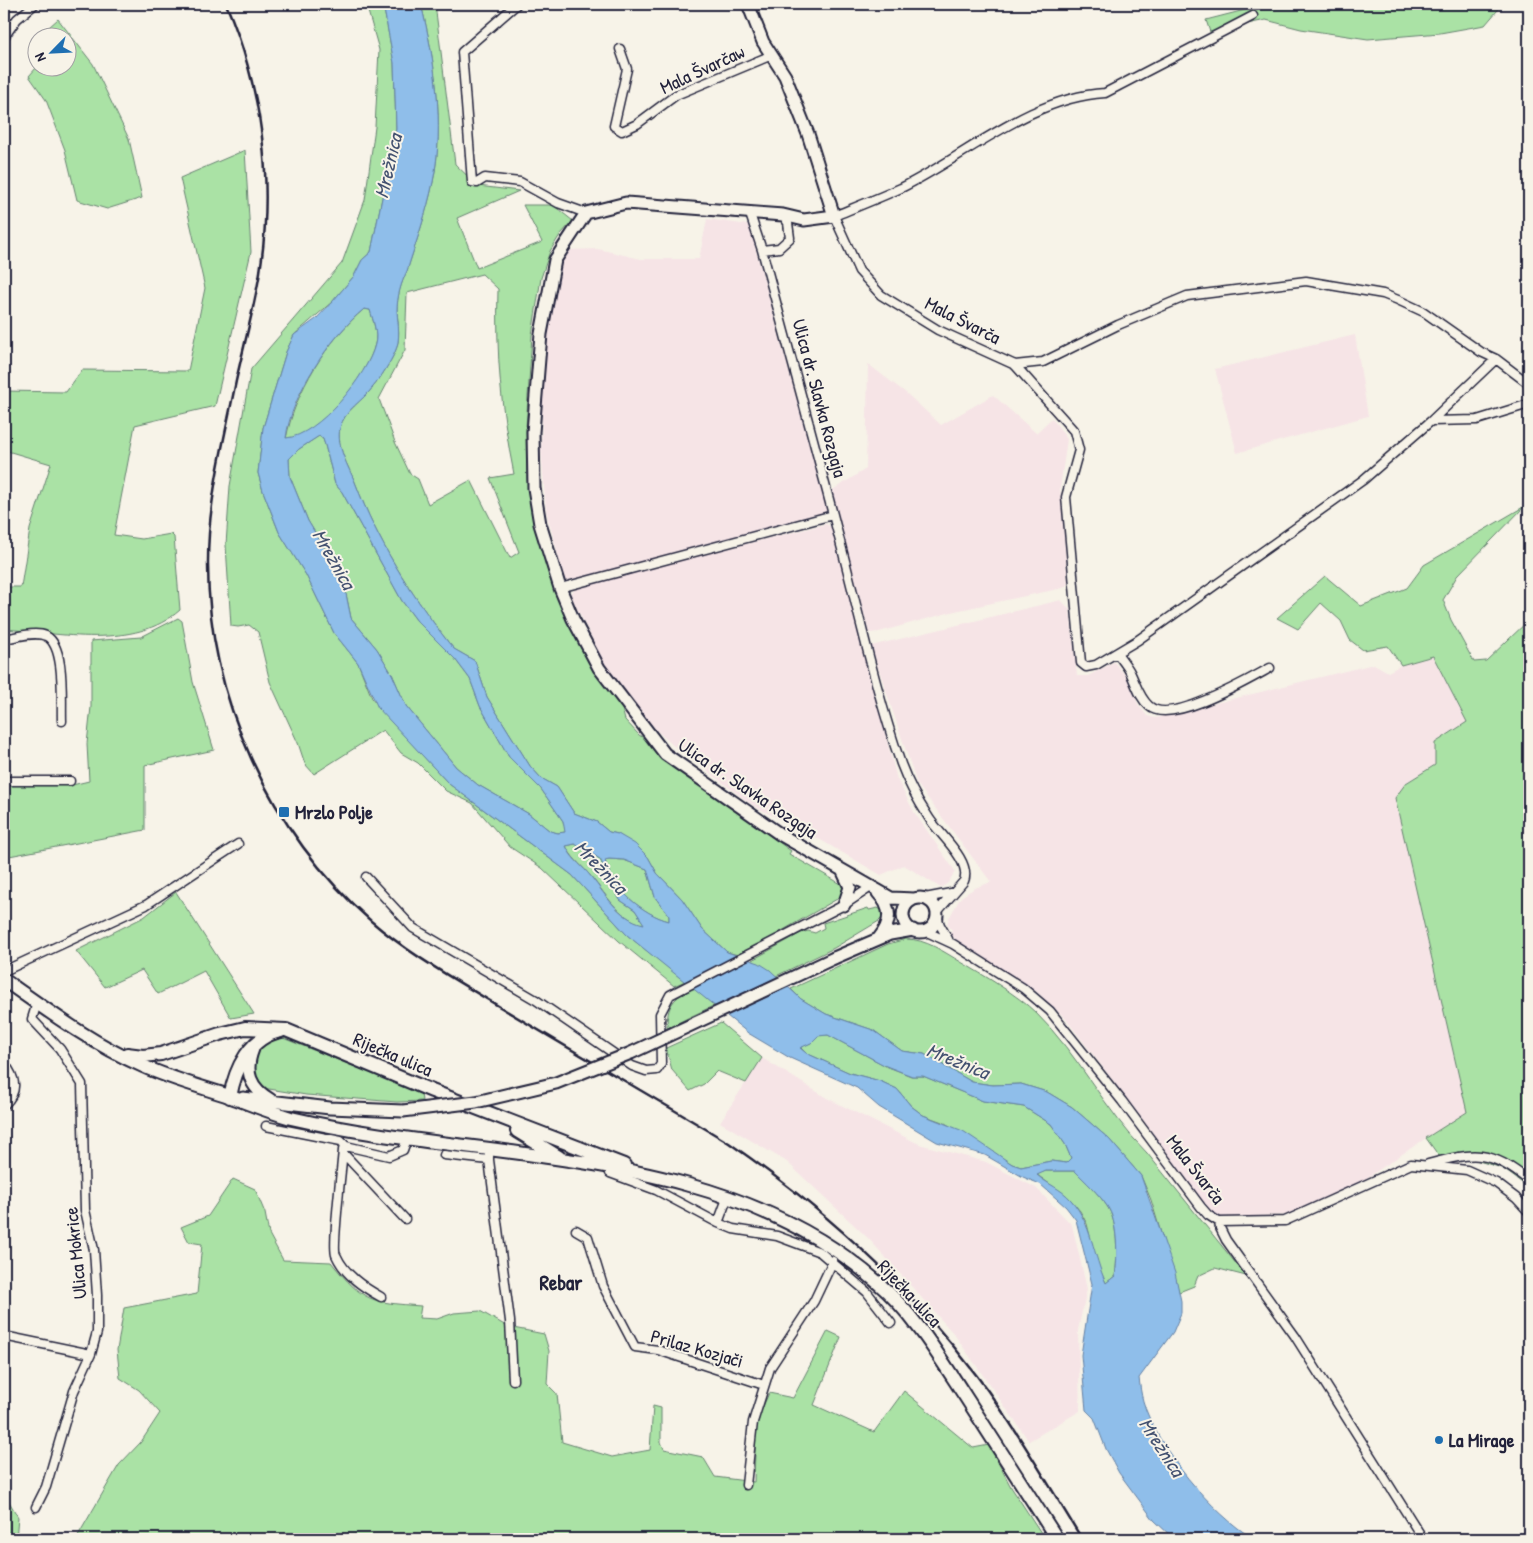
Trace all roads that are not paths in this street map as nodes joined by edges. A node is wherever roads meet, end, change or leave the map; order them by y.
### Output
1 (35, 4) edge
2 (517, 4) edge
3 (748, 4) edge
4 (1253, 16) dead end
5 (4, 37) edge
6 (620, 48) dead end
7 (772, 55) junction
8 (586, 213) junction
9 (750, 214) junction
10 (783, 215) junction
11 (834, 216) junction
12 (762, 250) junction
13 (1496, 359) junction
14 (1016, 365) junction
15 (1529, 384) edge
16 (1529, 404) edge
17 (1431, 421) junction
18 (833, 515) junction
19 (560, 588) junction
20 (4, 639) edge
21 (1117, 653) junction
22 (1270, 668) dead end
23 (62, 721) dead end
24 (4, 781) edge
25 (70, 781) dead end
26 (238, 844) dead end
27 (843, 872) junction
28 (366, 877) dead end
29 (873, 888) junction
30 (953, 893) junction
31 (890, 898) junction
32 (919, 899) junction
33 (844, 905) junction
34 (937, 914) junction
35 (904, 917) junction
36 (913, 930) junction
37 (925, 931) junction
38 (890, 934) junction
39 (877, 939) junction
40 (953, 944) junction
41 (4, 971) edge
42 (4, 980) edge
43 (37, 1003) junction
44 (286, 1030) junction
45 (254, 1046) junction
46 (110, 1049) junction
47 (4, 1063) edge
48 (230, 1097) junction
49 (275, 1102) junction
50 (4, 1105) edge
51 (484, 1112) junction
52 (266, 1126) dead end
53 (407, 1139) junction
54 (344, 1149) junction
55 (444, 1155) dead end
56 (489, 1155) junction
57 (561, 1159) junction
58 (587, 1164) junction
59 (1423, 1165) junction
60 (654, 1177) junction
61 (1529, 1180) edge
62 (728, 1196) junction
63 (1529, 1212) edge
64 (405, 1219) dead end
65 (1220, 1222) junction
66 (718, 1223) junction
67 (576, 1230) dead end
68 (833, 1261) junction
69 (381, 1298) dead end
70 (891, 1323) dead end
71 (4, 1336) edge
72 (91, 1354) junction
73 (514, 1380) dead end
74 (764, 1385) junction
75 (746, 1485) dead end
76 (36, 1507) dead end
77 (1057, 1539) edge
78 (1424, 1539) edge

1 - 5 street
2 - 8 street
3 - 7 street, Mala Švarča
4 - 11 street
6 - 7 street, Mala Švarčaw
7 - 11 street, Mala Švarča
8 - 9 street
8 - 19 street, Ulica dr. Slavka Rozgaja
9 - 10 street
9 - 12 street, Ulica dr. Slavka Rozgaja
10 - 11 street
10 - 12 street
11 - 14 street, Mala Švarča
12 - 18 street, Ulica dr. Slavka Rozgaja
13 - 14 street
13 - 15 street
13 - 17 street
14 - 21 street, Mala Švarča
16 - 17 street
17 - 21 street
18 - 19 street
18 - 30 street, Ulica dr. Slavka Rozgaja
19 - 27 street, Ulica dr. Slavka Rozgaja
20 - 23 street
21 - 22 street
24 - 25 street
26 - 41 street
27 - 29 street, Ulica dr. Slavka Rozgaja
27 - 33 street
28 - 33 street
29 - 31 street, Ulica dr. Slavka Rozgaja
29 - 33 street
29 - 39 street
30 - 32 street
30 - 34 street, Ulica dr. Slavka Rozgaja
31 - 32 street, Ulica dr. Slavka Rozgaja
31 - 35 street, Ulica dr. Slavka Rozgaja
32 - 34 street
32 - 35 street
34 - 37 street
34 - 40 street
35 - 36 street
35 - 38 street
36 - 37 street
36 - 38 street
37 - 40 street, Mala Švarča
38 - 39 street
39 - 49 street, bridge
40 - 65 street, Mala Švarča
42 - 43 main road, Riječka ulica
43 - 46 main road, Riječka ulica
43 - 72 street, Ulica Mokrice
44 - 45 main road
44 - 46 main road, Riječka ulica
44 - 51 main road, Riječka ulica
45 - 48 main road
45 - 49 street
46 - 48 main road, Riječka ulica
47 - 50 street
48 - 49 street
48 - 53 main road, Riječka ulica
51 - 57 main road
51 - 60 main road, Riječka ulica
52 - 54 street
53 - 54 street
53 - 56 main road, Riječka ulica
54 - 64 street
54 - 69 street
55 - 56 street
56 - 57 main road, Riječka ulica
56 - 73 street
57 - 58 main road, Riječka ulica
58 - 60 main road, Riječka ulica
58 - 66 street, Riječka ulica
59 - 61 street
59 - 63 street, Mala Švarča
59 - 65 street, Mala Švarča
60 - 62 main road, Riječka ulica
62 - 66 street
62 - 77 main road, Riječka ulica
65 - 78 street
66 - 68 street, Riječka ulica
67 - 74 street, Prilaz Kozjači
68 - 70 street, Riječka ulica
68 - 74 street, Prilaz Kozjači
71 - 72 street
72 - 76 street, Ulica Mokrice
74 - 75 street, Prilaz Kozjači

